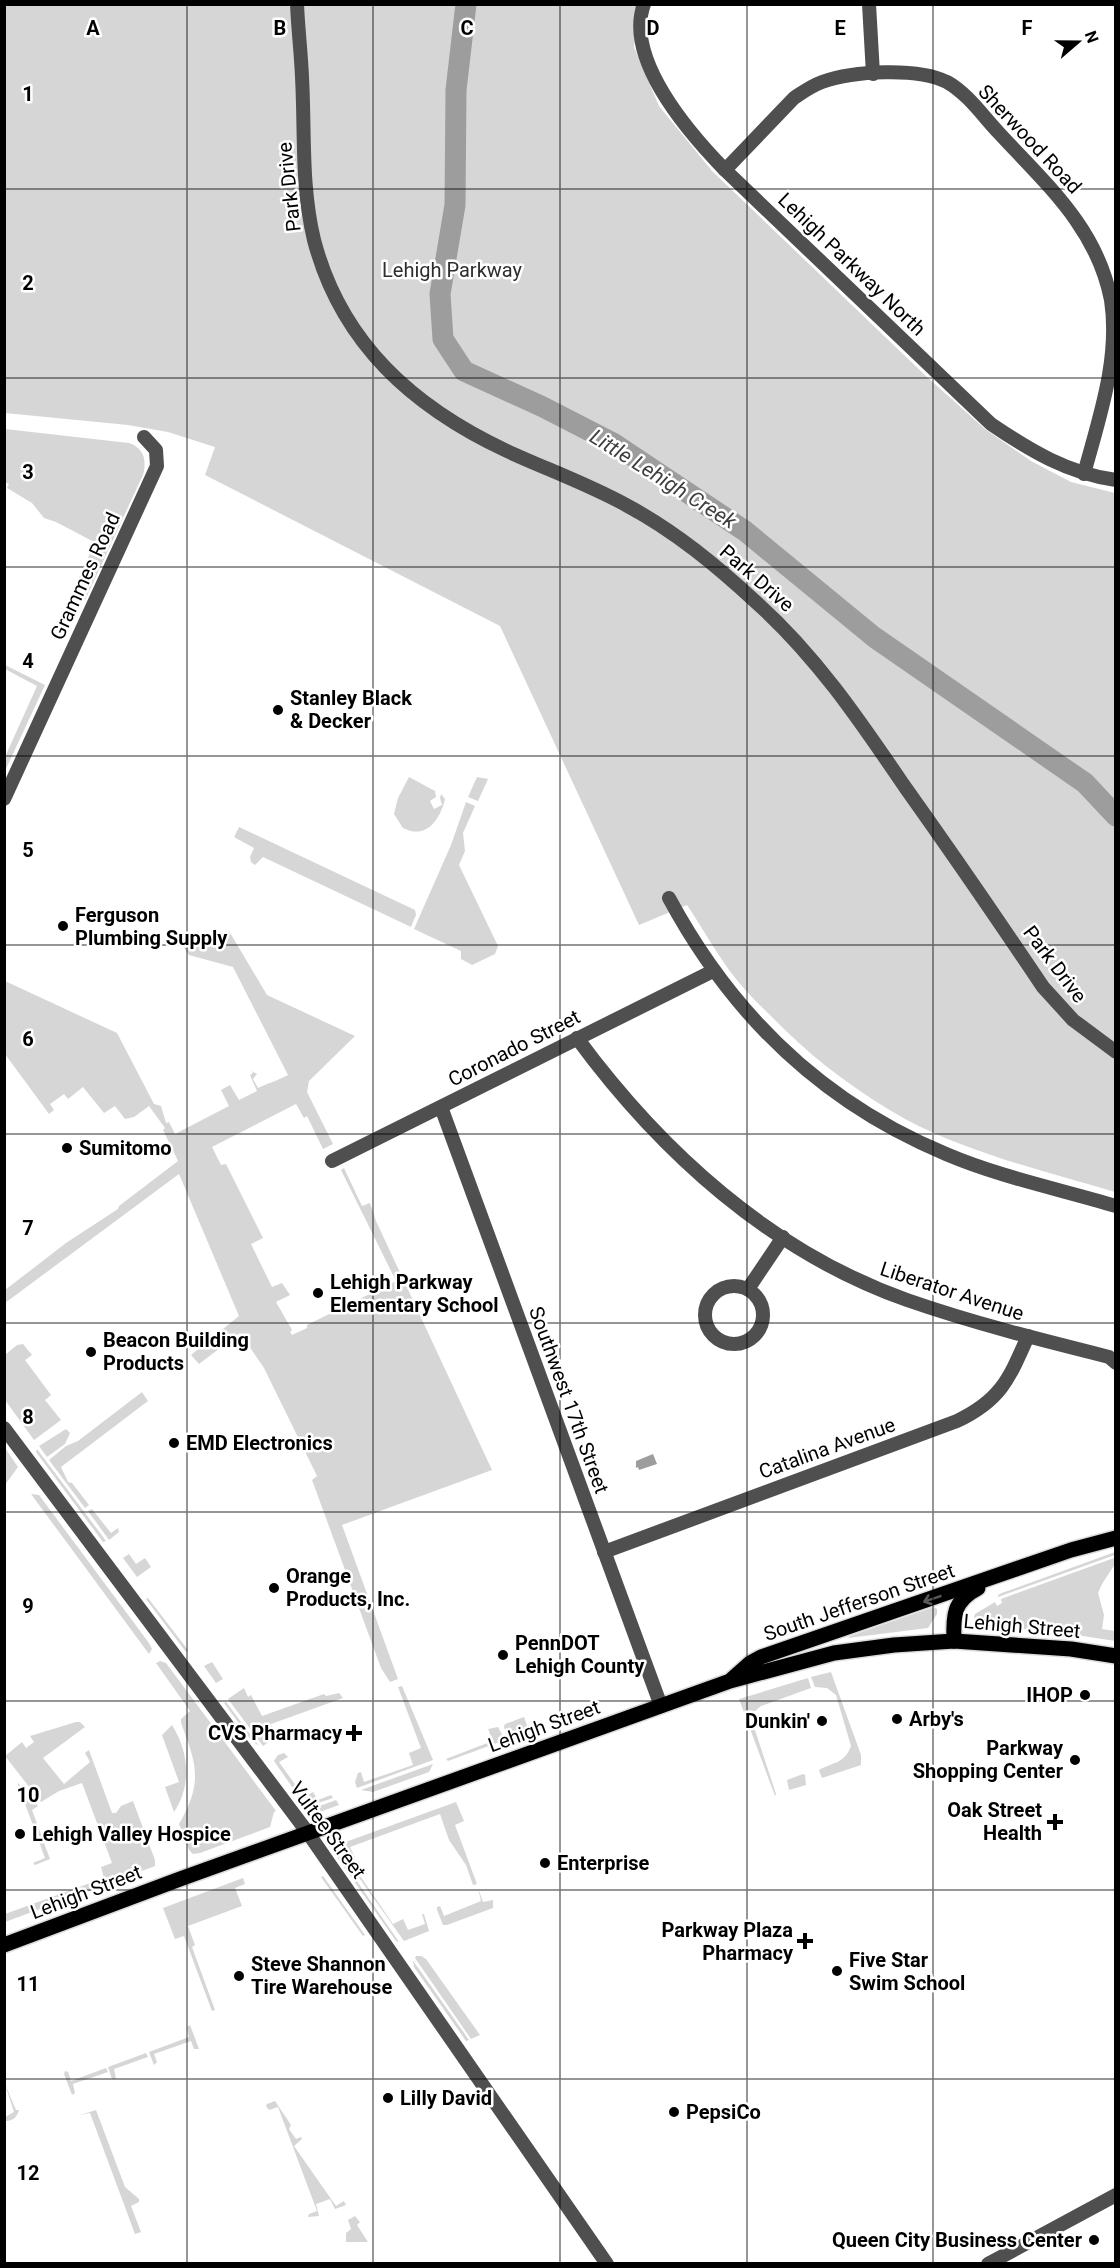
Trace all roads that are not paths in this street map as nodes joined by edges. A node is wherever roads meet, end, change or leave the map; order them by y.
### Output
1 (297, 4) edge
2 (644, 4) edge
3 (869, 4) edge
4 (873, 74) junction
5 (725, 170) junction
6 (144, 437) dead end
7 (1084, 474) junction
8 (1116, 480) edge
9 (4, 799) edge
10 (669, 898) dead end
11 (713, 971) junction
12 (577, 1038) junction
13 (1116, 1052) edge
14 (441, 1107) junction
15 (332, 1161) dead end
16 (1116, 1206) edge
17 (783, 1237) junction
18 (748, 1289) junction
19 (1028, 1336) junction
20 (1113, 1357) edge
21 (4, 1428) edge
22 (1116, 1538) edge
23 (604, 1551) junction
24 (1007, 1573) junction
25 (954, 1641) junction
26 (1116, 1656) edge
27 (730, 1681) junction
28 (661, 1706) junction
29 (308, 1833) junction
30 (4, 1945) edge
31 (1116, 2195) edge
32 (607, 2264) edge
33 (988, 2264) edge

1 - 13 street, Park Drive
2 - 5 street, Lehigh Parkway North
3 - 4 street
4 - 5 street, Sherwood Road
4 - 7 street, Sherwood Road
5 - 7 street, Lehigh Parkway North
6 - 9 street, Grammes Road
7 - 8 street, Lehigh Parkway North
10 - 11 street
11 - 12 street, Coronado Street
11 - 16 street
12 - 14 street, Coronado Street
12 - 17 street, Liberator Avenue
14 - 15 street, Coronado Street
14 - 23 street, Southwest 17th Street
17 - 18 street
17 - 19 street, Liberator Avenue
18 - 18 street
19 - 20 street, Liberator Avenue
19 - 23 street, Catalina Avenue
21 - 29 street, Vultee Street
22 - 24 main road, South Jefferson Street
23 - 28 street, Southwest 17th Street
24 - 25 main road, South Jefferson Street
24 -> 27 main road, South Jefferson Street
25 - 26 main road, Lehigh Street
25 - 27 main road, Lehigh Street
27 - 28 main road, Lehigh Street
28 - 29 main road, Lehigh Street
29 - 30 main road, Lehigh Street
29 - 32 street, Vultee Street
31 - 33 street

